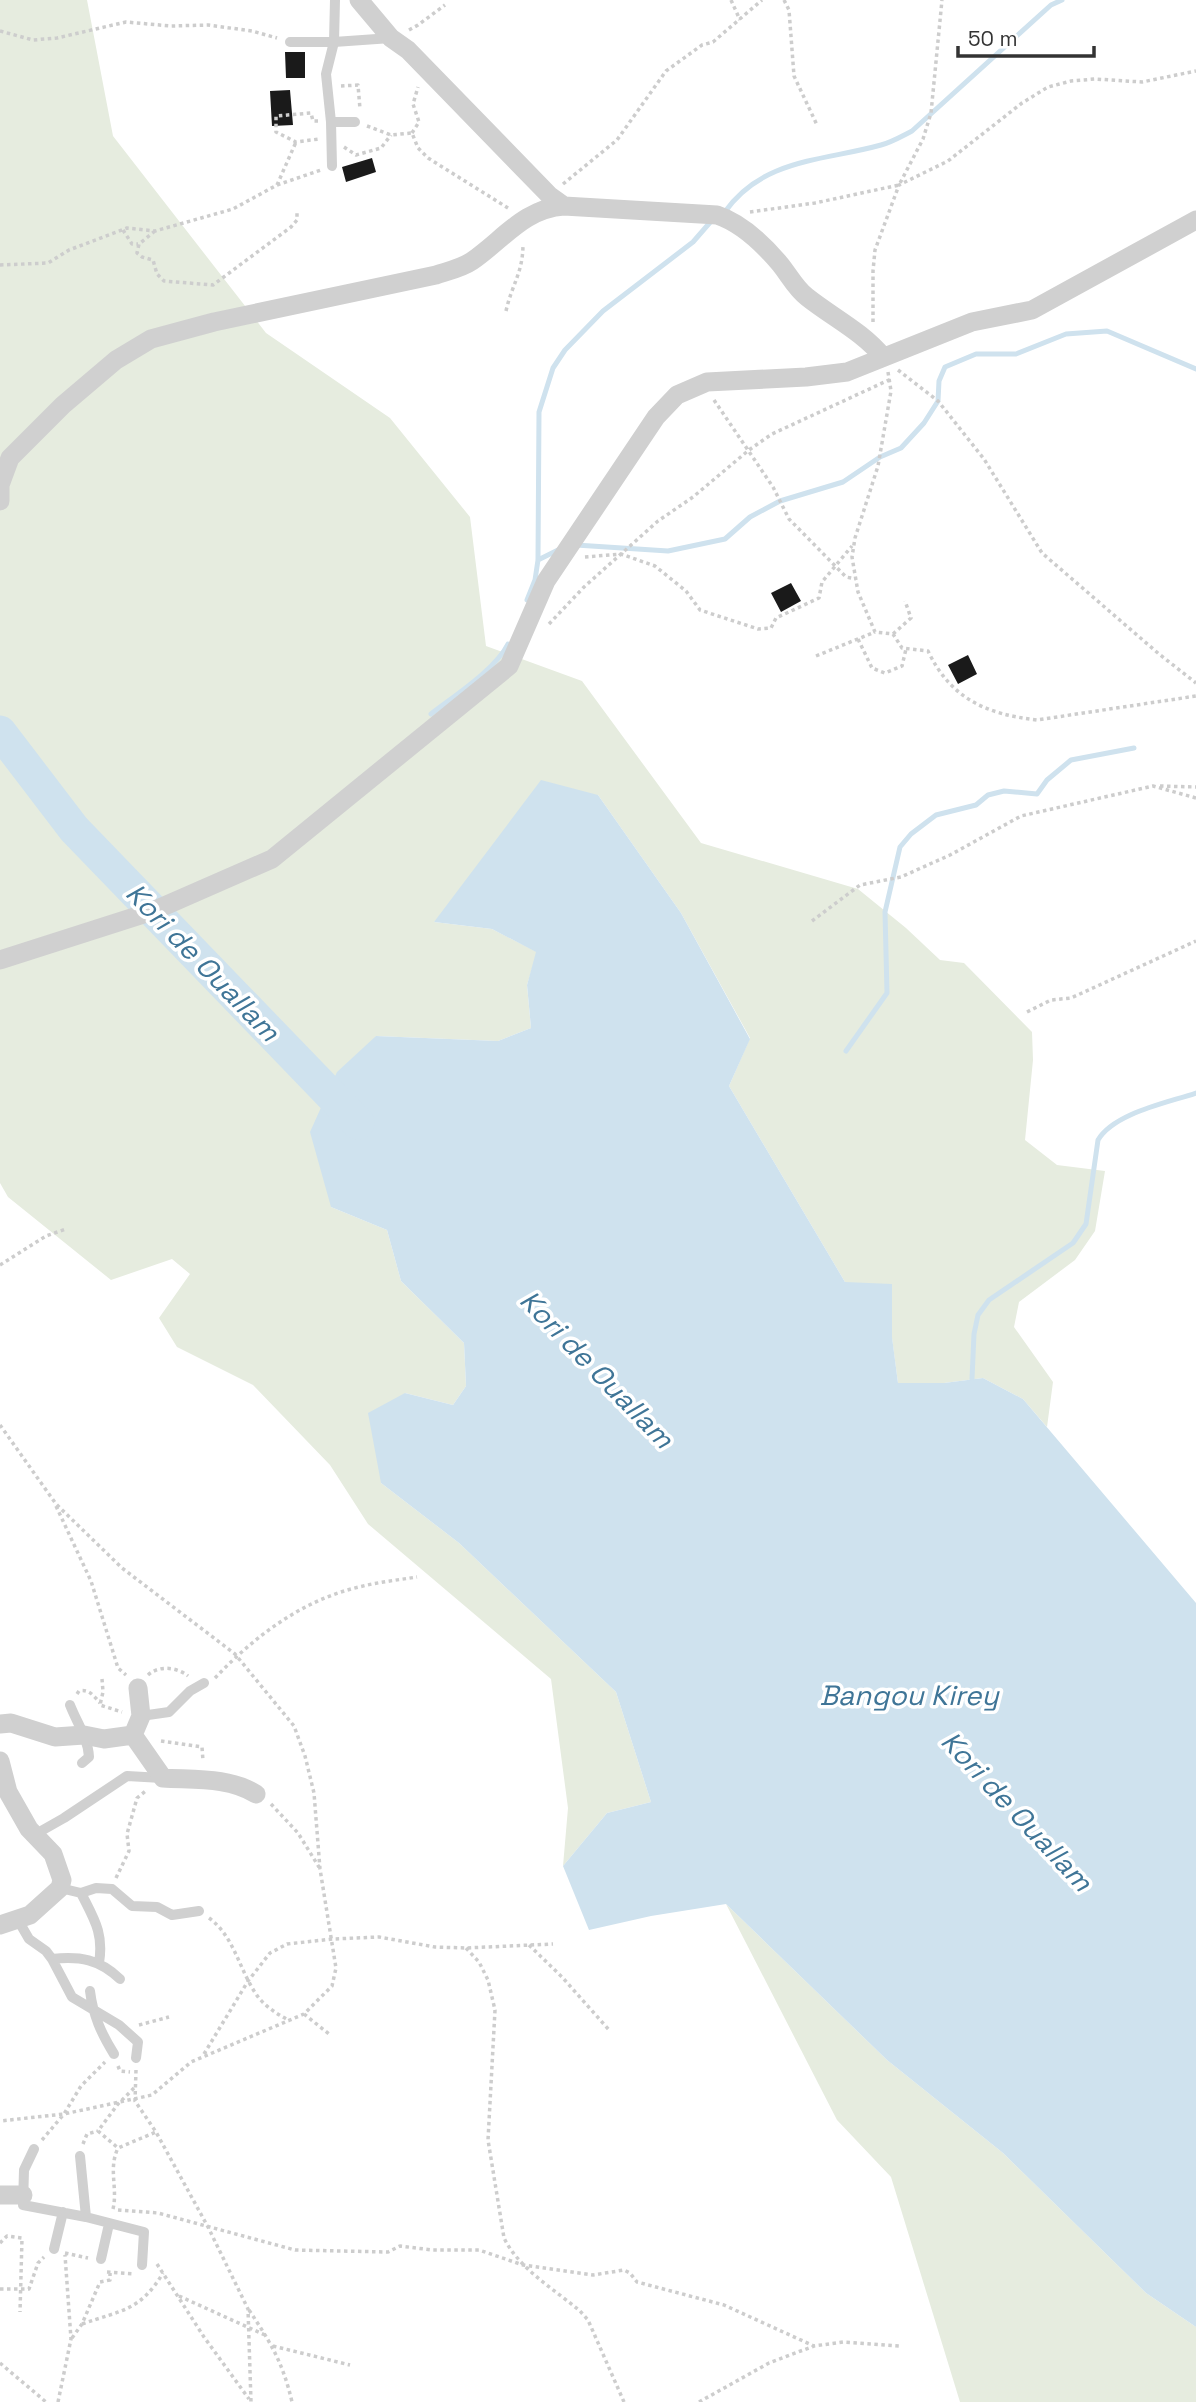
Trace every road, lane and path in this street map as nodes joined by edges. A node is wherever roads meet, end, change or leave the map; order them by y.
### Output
1 (335, 0) edge
2 (359, 0) edge
3 (731, 0) edge
4 (762, 0) edge
5 (784, 0) edge
6 (942, 0) edge
7 (445, 5) dead end
8 (740, 20) junction
9 (0, 31) edge
10 (391, 38) junction
11 (290, 42) joint
12 (334, 42) junction
13 (1196, 71) edge
14 (328, 87) junction
15 (418, 87) dead end
16 (358, 120) junction
17 (331, 121) junction
18 (817, 125) dead end
19 (412, 133) junction
20 (296, 142) dead end
21 (332, 166) joint
22 (276, 185) junction
23 (899, 185) junction
24 (557, 201) junction
25 (297, 212) dead end
26 (728, 219) junction
27 (522, 220) junction
28 (1196, 220) edge
29 (122, 230) junction
30 (155, 231) junction
31 (139, 244) junction
32 (0, 265) edge
33 (506, 311) dead end
34 (878, 351) junction
35 (891, 379) junction
36 (702, 384) junction
37 (749, 450) junction
38 (0, 501) edge
39 (854, 545) junction
40 (621, 554) junction
41 (560, 559) junction
42 (835, 565) junction
43 (856, 579) junction
44 (905, 601) dead end
45 (546, 627) dead end
46 (875, 632) junction
47 (893, 634) junction
48 (858, 639) junction
49 (906, 649) junction
50 (816, 656) dead end
51 (1196, 683) edge
52 (1196, 696) edge
53 (1153, 786) junction
54 (1196, 787) edge
55 (1196, 798) edge
56 (812, 921) dead end
57 (1196, 941) edge
58 (0, 960) edge
59 (1027, 1012) dead end
60 (66, 1229) dead end
61 (0, 1265) edge
62 (0, 1424) edge
63 (55, 1504) junction
64 (417, 1577) dead end
65 (237, 1655) junction
66 (102, 1679) dead end
67 (204, 1683) joint
68 (138, 1688) junction
69 (190, 1691) junction
70 (100, 1703) junction
71 (70, 1705) joint
72 (141, 1716) junction
73 (0, 1724) edge
74 (84, 1735) junction
75 (133, 1735) junction
76 (0, 1761) edge
77 (82, 1763) dead end
78 (163, 1778) junction
79 (204, 1780) junction
80 (256, 1794) joint
81 (34, 1835) junction
82 (320, 1869) junction
83 (60, 1888) junction
84 (112, 1889) junction
85 (81, 1893) junction
86 (199, 1911) joint
87 (9, 1923) edge
88 (333, 1939) junction
89 (553, 1944) dead end
90 (529, 1945) junction
91 (467, 1948) junction
92 (52, 1959) junction
93 (99, 1963) junction
94 (120, 1979) dead end
95 (248, 1981) junction
96 (90, 1991) dead end
97 (93, 2010) junction
98 (304, 2014) junction
99 (169, 2017) dead end
100 (290, 2021) junction
101 (124, 2029) junction
102 (610, 2031) dead end
103 (329, 2034) dead end
104 (114, 2054) joint
105 (202, 2056) junction
106 (136, 2058) joint
107 (136, 2087) junction
108 (135, 2101) junction
109 (118, 2104) junction
110 (64, 2114) junction
111 (0, 2121) edge
112 (99, 2131) junction
113 (156, 2132) junction
114 (118, 2148) junction
115 (34, 2149) joint
116 (80, 2156) joint
117 (0, 2195) edge
118 (23, 2195) junction
119 (114, 2209) junction
120 (62, 2212) junction
121 (86, 2217) junction
122 (109, 2224) junction
123 (208, 2227) junction
124 (0, 2243) edge
125 (54, 2249) junction
126 (143, 2251) junction
127 (65, 2253) junction
128 (101, 2259) junction
129 (142, 2265) joint
130 (523, 2265) junction
131 (163, 2272) junction
132 (110, 2273) junction
133 (0, 2289) edge
134 (20, 2289) junction
135 (178, 2296) junction
136 (248, 2309) junction
137 (20, 2312) dead end
138 (82, 2324) junction
139 (249, 2329) junction
140 (266, 2336) junction
141 (71, 2339) junction
142 (273, 2346) junction
143 (814, 2346) junction
144 (900, 2346) dead end
145 (0, 2363) edge
146 (349, 2365) dead end
147 (251, 2401) edge
148 (46, 2402) edge
149 (58, 2402) edge
150 (292, 2402) edge
151 (624, 2402) edge
152 (699, 2402) edge

1 - 12 lane
2 - 10 street
3 - 8 path
4 - 8 path
5 - 18 path
6 - 23 path
7 - 10 path
8 - 24 path
9 - 11 path
10 - 12 lane
10 - 24 street
11 - 12 lane
12 - 14 lane
13 - 23 path
14 - 16 path
14 - 17 lane
15 - 19 path
16 - 17 lane
16 - 19 path
17 - 21 lane
19 - 27 path
20 - 22 path
21 - 22 path
22 - 30 path
23 - 26 path
23 - 34 path
24 - 26 street
24 - 27 street
25 - 31 path
26 - 34 street
27 - 33 path
27 - 38 street
28 - 34 street
29 - 30 path
29 - 31 path
29 - 32 path
30 - 31 path
34 - 35 path
34 - 36 street
34 - 51 path
35 - 37 path
35 - 39 path
36 - 37 path
36 - 41 street
37 - 40 path
37 - 42 path
39 - 42 path
39 - 43 path
40 - 41 path
40 - 42 path
40 - 45 path
41 - 58 street
42 - 43 path
43 - 46 path
44 - 47 path
46 - 47 path
46 - 48 path
47 - 49 path
48 - 49 path
48 - 50 path
49 - 52 path
53 - 54 path
53 - 55 path
53 - 56 path
57 - 59 path
60 - 61 path
62 - 63 path
63 - 65 path
63 - 68 path
64 - 65 path
65 - 67 path
65 - 82 path
66 - 70 path
67 - 69 lane
68 - 69 path
68 - 72 street
69 - 72 lane
70 - 71 path
70 - 72 path
71 - 74 lane
72 - 75 street
73 - 74 street
74 - 75 street
74 - 77 lane
75 - 78 street
75 - 79 path
76 - 81 street
78 - 79 street
78 - 81 lane
78 - 84 path
79 - 80 street
80 - 82 path
81 - 83 street
82 - 88 path
83 - 85 lane
83 - 87 street
84 - 85 lane
84 - 86 lane
85 - 93 lane
86 - 95 path
87 - 92 lane
88 - 91 path
88 - 95 path
88 - 98 path
89 - 90 path
90 - 91 path
90 - 102 path
91 - 130 path
92 - 93 lane
92 - 97 lane
93 - 94 lane
95 - 100 path
95 - 105 path
96 - 97 lane
97 - 101 lane
97 - 104 lane
98 - 100 path
98 - 103 path
99 - 101 path
100 - 105 path
101 - 106 lane
104 - 110 path
105 - 108 path
106 - 107 path
107 - 108 path
107 - 109 path
108 - 109 path
108 - 113 path
109 - 110 path
109 - 112 path
110 - 111 path
110 - 115 path
112 - 114 path
112 - 116 path
113 - 114 path
113 - 123 path
114 - 119 path
115 - 118 lane
116 - 121 lane
117 - 118 street
118 - 120 lane
119 - 122 path
119 - 123 path
120 - 121 lane
120 - 125 lane
121 - 122 lane
122 - 126 lane
122 - 128 lane
123 - 130 path
123 - 136 path
124 - 134 path
125 - 127 path
125 - 134 path
126 - 129 lane
126 - 131 path
127 - 128 path
127 - 141 path
128 - 132 path
129 - 132 path
130 - 143 path
130 - 151 path
131 - 135 path
131 - 138 path
132 - 138 path
133 - 134 path
134 - 137 path
135 - 139 path
135 - 147 path
136 - 139 path
136 - 140 path
138 - 141 path
139 - 140 path
139 - 147 path
140 - 142 path
141 - 149 path
142 - 146 path
142 - 150 path
143 - 144 path
143 - 152 path
145 - 148 path

